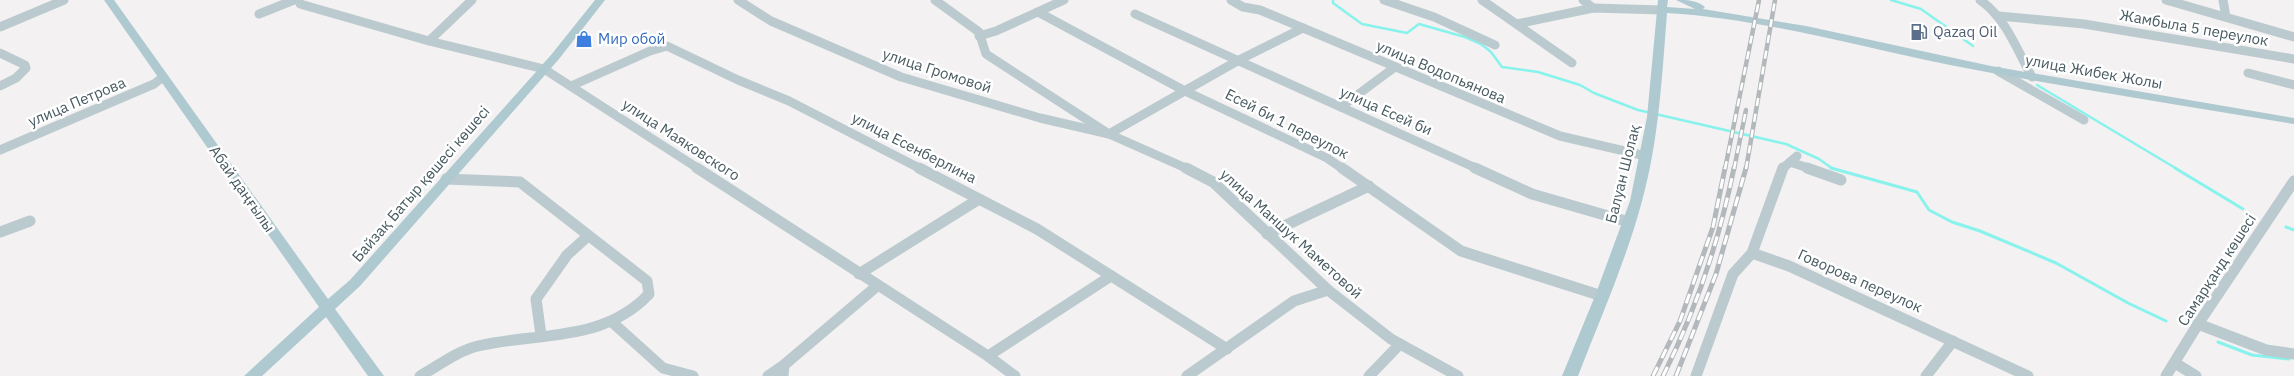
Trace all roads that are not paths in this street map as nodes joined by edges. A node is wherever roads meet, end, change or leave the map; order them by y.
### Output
1 (64, 0) edge
2 (109, 0) edge
3 (294, 0) edge
4 (299, 0) edge
5 (472, 0) edge
6 (600, 0) edge
7 (738, 0) edge
8 (935, 0) edge
9 (1064, 0) edge
10 (1231, 0) edge
11 (1384, 0) edge
12 (1482, 0) edge
13 (1583, 0) edge
14 (1680, 0) edge
15 (1980, 0) edge
16 (2166, 0) edge
17 (2223, 0) edge
18 (1662, 5) edge
19 (1593, 8) junction
20 (1038, 12) junction
21 (259, 14) dead end
22 (1135, 14) dead end
23 (1999, 16) junction
24 (1742, 17) junction
25 (2226, 17) junction
26 (1517, 24) junction
27 (0, 27) edge
28 (1304, 28) junction
29 (979, 36) junction
30 (2294, 37) edge
31 (429, 41) junction
32 (1495, 45) dead end
33 (1889, 49) junction
34 (0, 54) edge
35 (2294, 59) edge
36 (1239, 60) junction
37 (1572, 63) dead end
38 (1395, 67) junction
39 (544, 69) junction
40 (1998, 71) junction
41 (2248, 73) dead end
42 (163, 76) junction
43 (2032, 77) junction
44 (2294, 85) edge
45 (0, 86) edge
46 (570, 86) junction
47 (1185, 91) junction
48 (1341, 108) junction
49 (2084, 120) dead end
50 (2294, 121) edge
51 (1109, 134) junction
52 (0, 150) edge
53 (1646, 156) junction
54 (446, 179) junction
55 (1840, 180) dead end
56 (2294, 181) edge
57 (1369, 186) junction
58 (980, 199) junction
59 (30, 221) dead end
60 (1630, 222) junction
61 (0, 232) edge
62 (1267, 234) junction
63 (588, 236) junction
64 (1752, 252) junction
65 (859, 274) junction
66 (1111, 276) junction
67 (877, 286) junction
68 (1328, 290) junction
69 (1602, 296) junction
70 (328, 306) junction
71 (612, 322) junction
72 (2198, 324) junction
73 (541, 335) junction
74 (1954, 341) junction
75 (1400, 344) junction
76 (1227, 349) junction
77 (2294, 354) edge
78 (988, 356) junction
79 (2175, 363) junction
80 (784, 371) edge
81 (252, 376) edge
82 (376, 376) edge
83 (420, 376) edge
84 (694, 376) edge
85 (768, 376) edge
86 (1016, 376) edge
87 (1187, 376) edge
88 (1369, 376) edge
89 (1458, 376) edge
90 (1570, 376) edge
91 (1696, 376) edge
92 (1926, 376) edge
93 (2028, 376) edge
94 (2166, 376) edge
95 (2196, 376) edge

1 - 27 street
2 - 42 main road, Абай даңғылы
3 - 21 street
4 - 31 street, улица Маяковского
5 - 31 street
6 - 39 main road, Байзақ Батыр қөшесі көшесі
7 - 51 street, улица Громовой
8 - 29 street, улица Маншук Маметовой
9 - 20 street
10 - 28 street, улица Водопьянова
11 - 32 street
12 - 26 street
13 - 19 street
14 - 24 main road
15 - 23 street
16 - 25 street
17 - 25 street
18 - 19 street
18 - 24 main road, улица Жибек Жолы
18 - 33 main road, улица Жибек Жолы
18 - 53 main road, Балуан Шолақ
19 - 26 street
20 - 29 street
20 - 47 street, Есей би 1 переулок
22 - 36 street, улица Есей би
23 - 35 street, Жамбыла 5 переулок
23 - 43 street
24 - 33 main road, улица Жибек Жолы
25 - 30 street
26 - 37 street
28 - 36 street
28 - 38 street, улица Водопьянова
29 - 51 street, улица Маншук Маметовой
31 - 39 street, улица Маяковского
33 - 40 main road, улица Жибек Жолы
34 - 45 street
36 - 47 street
36 - 48 street, улица Есей би
38 - 48 street
38 - 53 street, улица Водопьянова
39 - 46 street, улица Маяковского
39 - 54 main road, Байзақ Батыр қөшесі көшесі
40 - 43 main road, улица Жибек Жолы
40 - 49 street
41 - 44 street
42 - 52 street, улица Петрова
42 - 70 main road, Абай даңғылы
43 - 50 main road, улица Жибек Жолы
46 - 58 street, улица Есенберлина
46 - 65 street, улица Маяковского
47 - 51 street
47 - 57 street, Есей би 1 переулок
48 - 60 street, улица Есей би
51 - 62 street, улица Маншук Маметовой
53 - 60 main road, Балуан Шолақ
54 - 63 street
54 - 70 main road, Байзақ Батыр қөшесі көшесі
55 - 64 street
56 - 72 street, Самарқанд көшесі
57 - 62 street
57 - 69 street, Есей би 1 переулок
58 - 65 street
58 - 66 street, улица Есенберлина
59 - 61 street
60 - 69 main road, Балуан Шолақ
62 - 68 street, улица Маншук Маметовой
63 - 71 street
63 - 73 street
64 - 74 street, Говорова переулок
64 - 91 street
65 - 67 street, улица Маяковского
66 - 76 street, улица Есенберлина
66 - 78 street
67 - 78 street, улица Маяковского
67 - 80 street
68 - 75 street, улица Маншук Маметовой
68 - 76 street
69 - 90 main road, Балуан Шолақ
70 - 81 main road, Байзақ Батыр қөшесі көшесі
70 - 82 main road, Абай даңғылы
71 - 73 street
71 - 84 street
72 - 77 street
72 - 79 street, Самарқанд көшесі
73 - 83 street
74 - 92 street
74 - 93 street, Говорова переулок
75 - 88 street
75 - 89 street, улица Маншук Маметовой
76 - 87 street
78 - 86 street, улица Маяковского
79 - 94 street, Самарқанд көшесі
79 - 95 street
80 - 85 street

